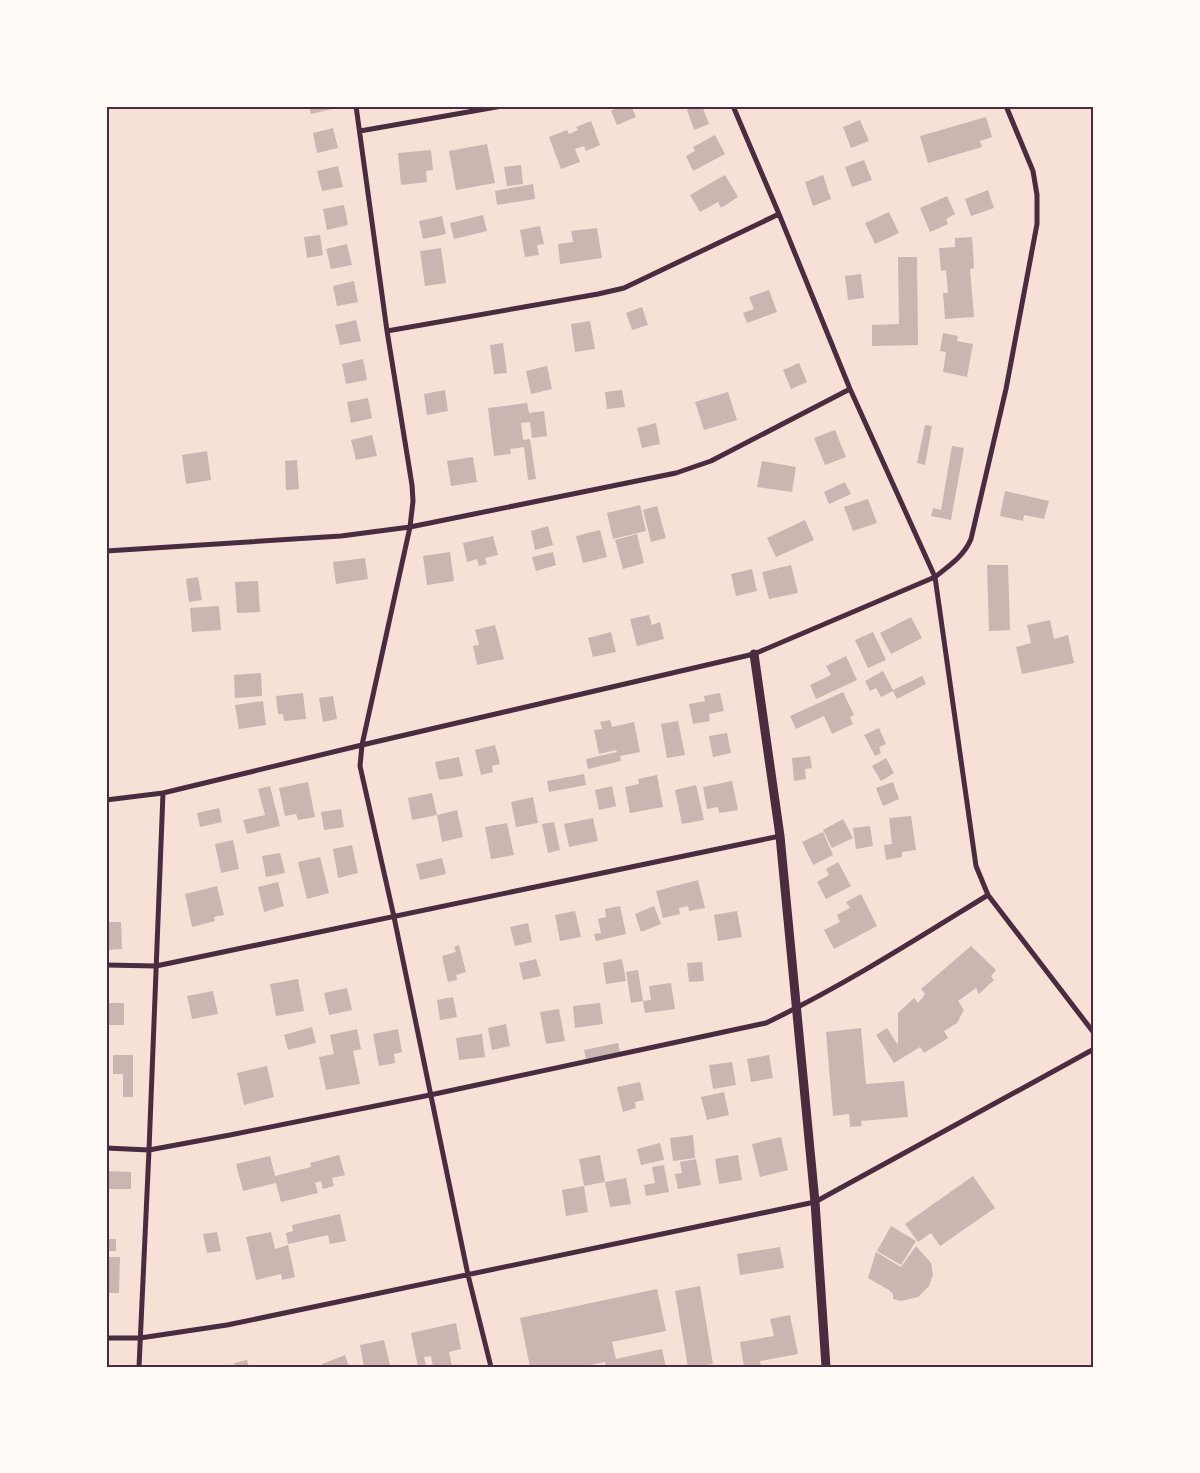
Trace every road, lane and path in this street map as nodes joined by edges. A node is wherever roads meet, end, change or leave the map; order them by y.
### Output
1 (356, 106) edge
2 (502, 106) edge
3 (733, 106) edge
4 (1006, 106) edge
5 (360, 131) junction
6 (779, 214) junction
7 (387, 331) junction
8 (850, 388) junction
9 (410, 527) junction
10 (106, 551) edge
11 (935, 577) junction
12 (754, 654) junction
13 (362, 745) junction
14 (162, 793) junction
15 (106, 800) edge
16 (780, 836) junction
17 (988, 895) junction
18 (394, 917) junction
19 (106, 965) edge
20 (156, 966) junction
21 (797, 1008) junction
22 (1094, 1033) edge
23 (1094, 1049) edge
24 (430, 1095) junction
25 (106, 1148) edge
26 (149, 1150) junction
27 (815, 1202) junction
28 (468, 1275) junction
29 (106, 1338) edge
30 (140, 1338) junction
31 (139, 1367) edge
32 (491, 1367) edge
33 (826, 1367) edge

1 - 5 street
2 - 5 street
3 - 6 street
4 - 11 street
5 - 7 street
6 - 7 street
6 - 8 street
7 - 9 street
8 - 9 street
8 - 11 street
9 - 10 street
9 - 13 street
11 - 12 street
11 - 17 street
12 - 13 street
12 - 16 street
13 - 14 street
13 - 18 street
14 - 15 street
14 - 20 street
16 - 18 street
16 - 21 street
17 - 21 street
17 - 22 street
18 - 20 street
18 - 24 street
19 - 20 street
20 - 26 street
21 - 24 street
21 - 27 street
23 - 27 street
24 - 26 street
24 - 28 street
25 - 26 street
26 - 30 street
27 - 28 street
27 - 33 street
28 - 30 street
28 - 32 street
29 - 30 street
30 - 31 street

